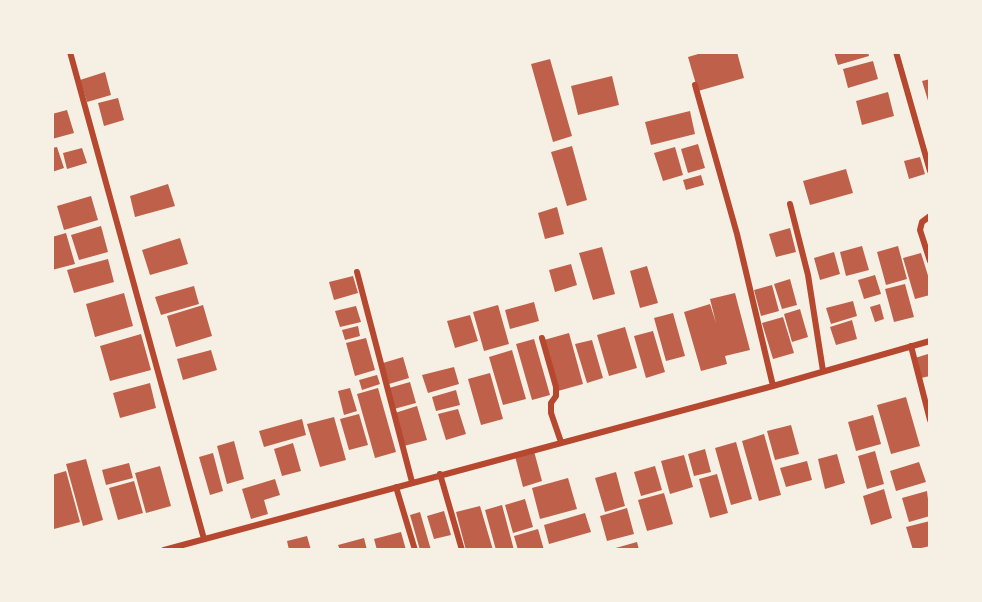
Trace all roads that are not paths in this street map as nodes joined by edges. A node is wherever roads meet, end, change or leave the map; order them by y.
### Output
1 (70, 52) edge
2 (896, 52) edge
3 (695, 85) dead end
4 (930, 171) edge
5 (790, 204) dead end
6 (930, 216) edge
7 (930, 261) edge
8 (357, 272) dead end
9 (542, 338) dead end
10 (930, 341) edge
11 (911, 346) junction
12 (823, 371) junction
13 (773, 386) junction
14 (930, 420) edge
15 (561, 442) junction
16 (440, 474) junction
17 (412, 482) junction
18 (396, 487) junction
19 (204, 539) junction
20 (164, 549) edge
21 (415, 549) edge
22 (462, 549) edge

1 - 19 street
2 - 4 street
3 - 13 street
5 - 12 street
6 - 7 street
8 - 17 street
9 - 15 street
10 - 11 street
11 - 12 street
11 - 14 street
12 - 13 street
13 - 15 street
15 - 16 street
16 - 17 street
16 - 22 street
17 - 18 street
18 - 19 street
18 - 21 street
19 - 20 street

